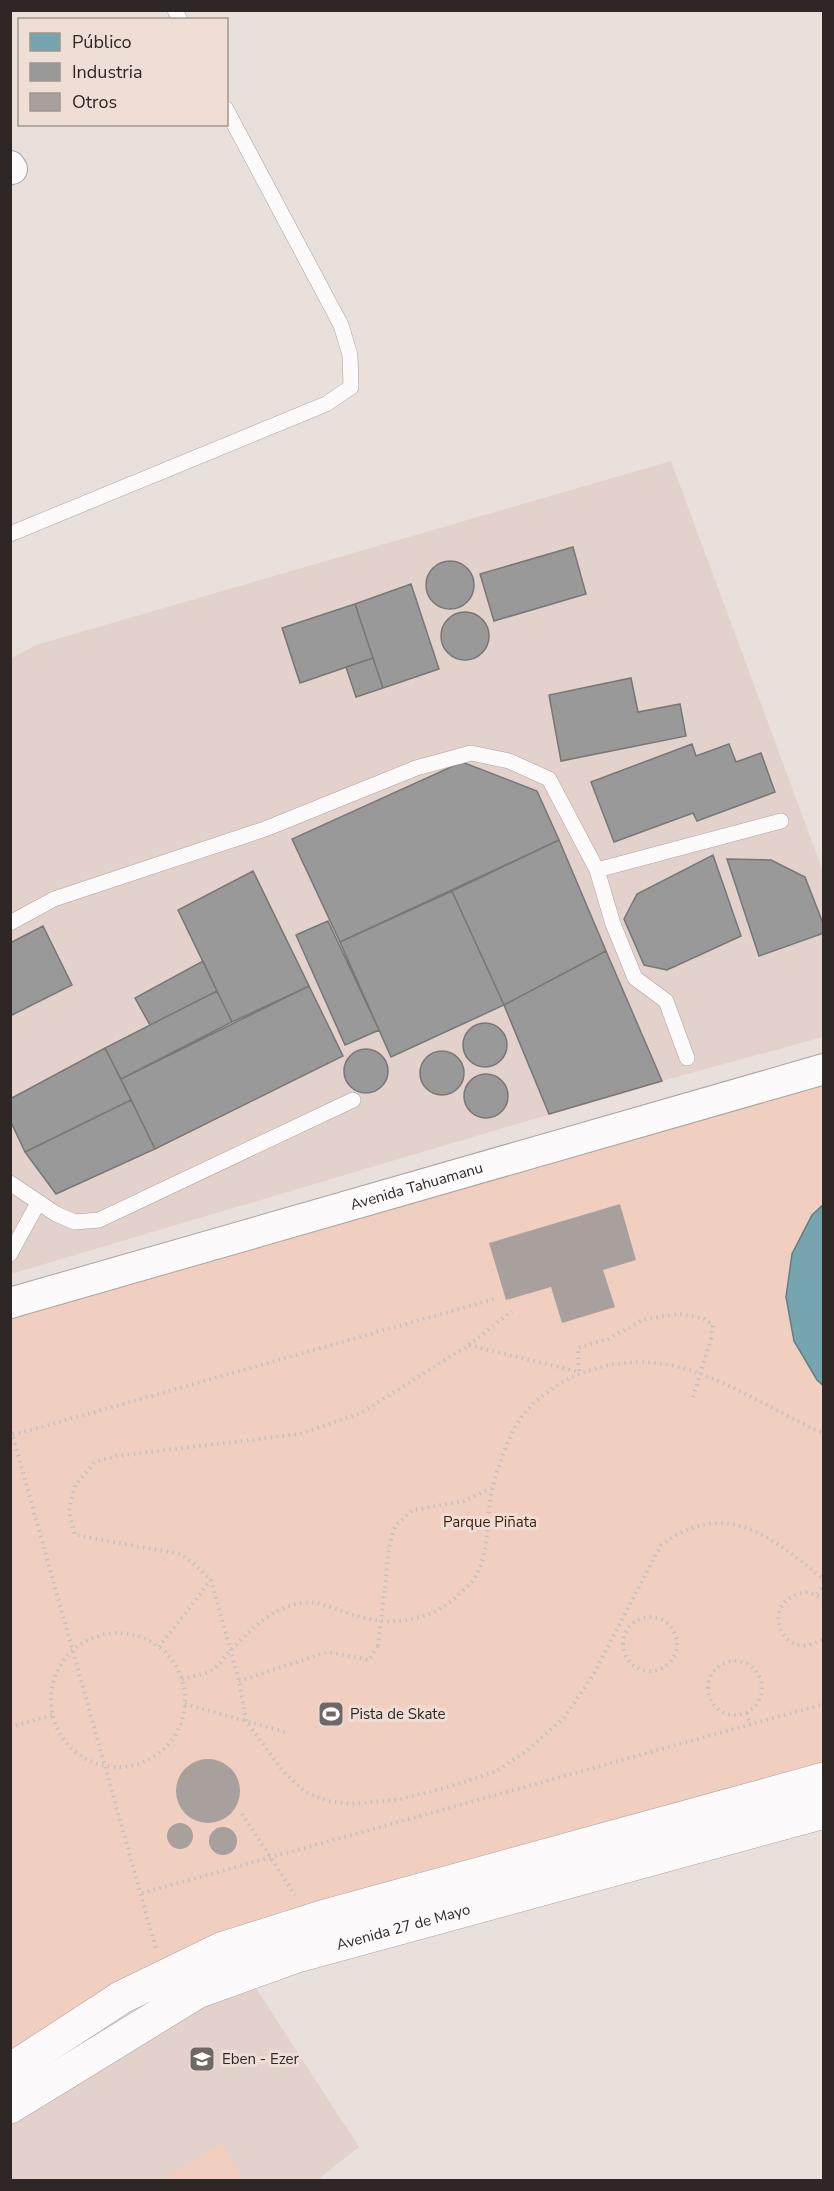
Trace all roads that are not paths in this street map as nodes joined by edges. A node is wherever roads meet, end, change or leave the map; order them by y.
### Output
1 (228, 113) edge
2 (10, 534) edge
3 (781, 821) dead end
4 (597, 870) junction
5 (10, 922) edge
6 (687, 1058) dead end
7 (824, 1069) edge
8 (353, 1100) dead end
9 (10, 1183) edge
10 (38, 1203) junction
11 (10, 1254) edge
12 (10, 1303) edge
13 (824, 1779) edge
14 (824, 1812) edge
15 (10, 2070) edge
16 (10, 2107) edge

1 - 2 lane
3 - 4 lane
4 - 5 lane
4 - 6 lane
7 - 12 street, Avenida Tahuamanu
8 - 10 lane
9 - 10 lane
10 - 11 lane
13 - 15 main road, Avenida 27 de Mayo
14 - 16 main road, Avenida 27 de Mayo

